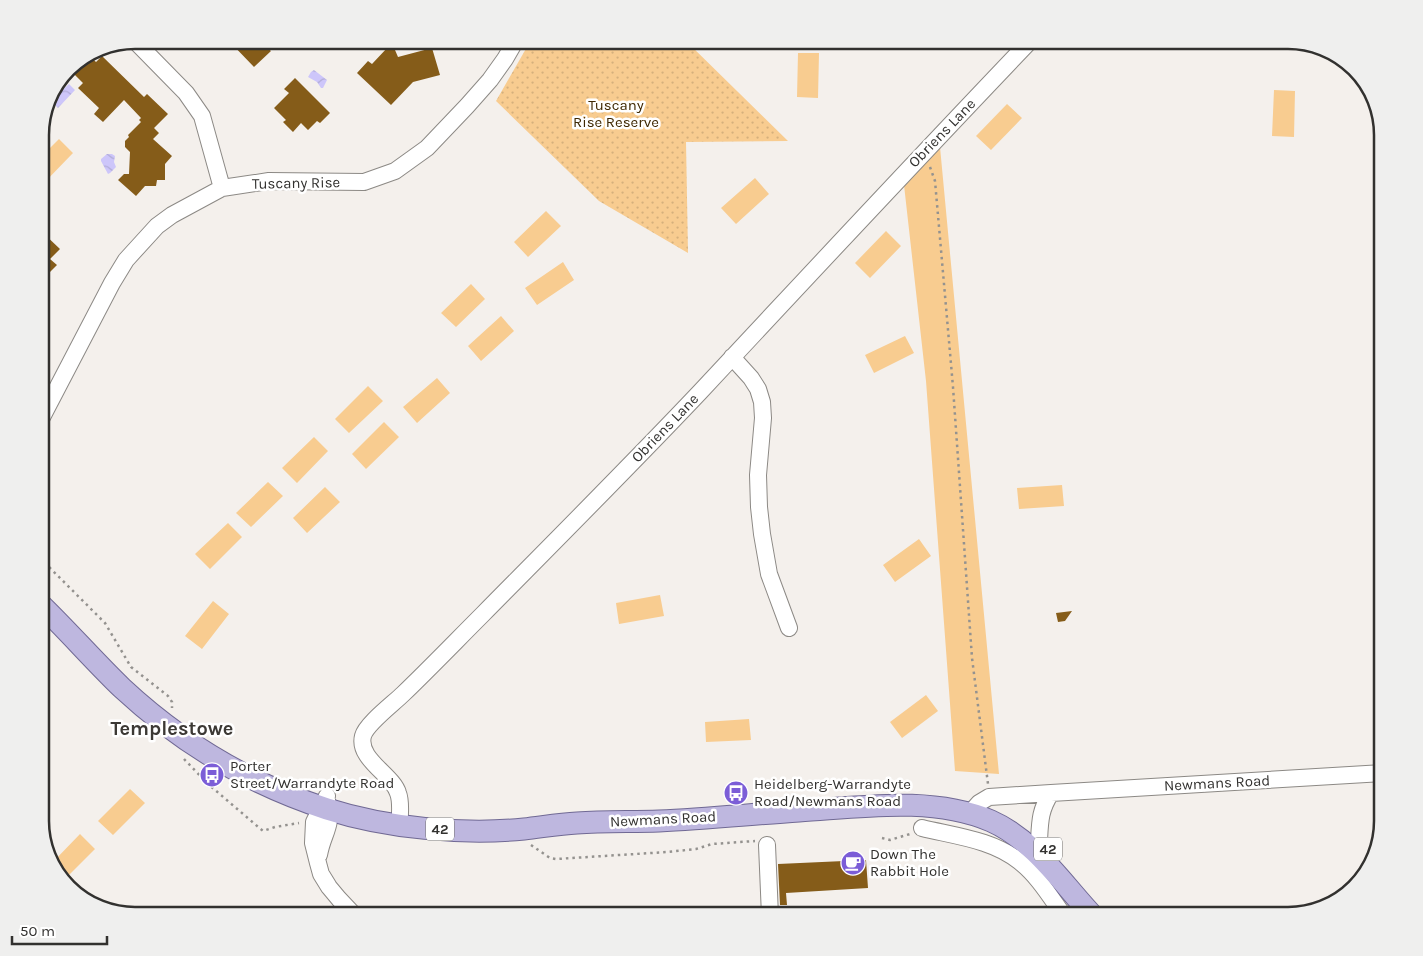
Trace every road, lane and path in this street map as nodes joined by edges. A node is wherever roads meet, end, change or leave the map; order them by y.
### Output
1 (143, 49) edge
2 (511, 49) edge
3 (1022, 49) edge
4 (925, 151) junction
5 (222, 188) junction
6 (732, 356) junction
7 (49, 404) edge
8 (49, 567) edge
9 (49, 613) edge
10 (789, 628) dead end
11 (82, 646) junction
12 (168, 714) junction
13 (182, 758) dead end
14 (1374, 774) edge
15 (1051, 793) junction
16 (980, 805) junction
17 (323, 809) junction
18 (399, 819) junction
19 (922, 828) joint
20 (882, 838) dead end
21 (1039, 841) junction
22 (527, 842) dead end
23 (762, 843) joint
24 (347, 907) edge
25 (769, 907) edge
26 (1057, 907) edge
27 (1087, 907) edge
28 (1092, 907) edge

1 - 5 street
2 - 5 street, Tuscany Rise
3 - 4 street, Obriens Lane
4 - 6 street, Obriens Lane
4 - 16 path
5 - 7 street, Tuscany Rise
6 - 10 street
6 - 18 street, Obriens Lane
8 - 12 path
9 - 11 main road, 42
11 - 12 main road, 42
11 - 17 main road, 42
12 - 17 main road, 42
13 - 17 path
14 - 15 street, Newmans Road
15 - 16 street, Newmans Road
15 - 21 street
16 - 18 main road, Newmans Road / 42
16 - 21 main road, 42
16 - 27 main road, 42
17 - 18 main road, Newmans Road / 42
17 - 24 street
19 - 20 path
19 - 26 street
21 - 28 main road, 42
22 - 23 path
23 - 25 street

